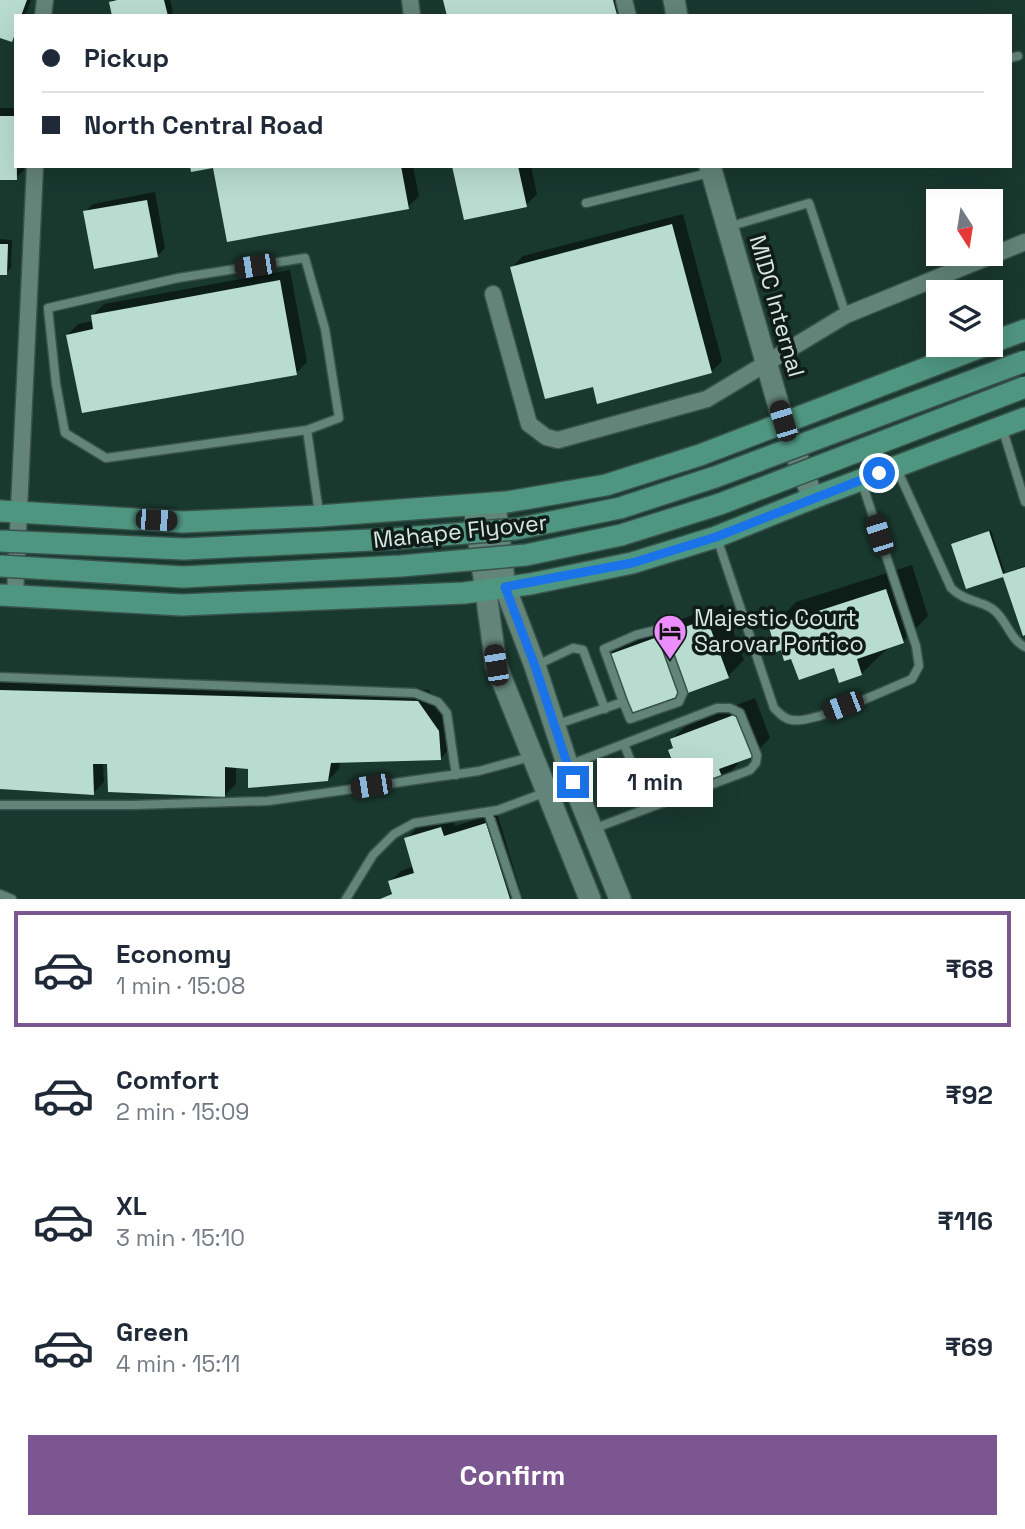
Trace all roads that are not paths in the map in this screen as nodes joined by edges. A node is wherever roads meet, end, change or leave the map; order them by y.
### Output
1 (35, 168) edge
2 (711, 169) edge
3 (586, 203) dead end
4 (727, 227) junction
5 (1025, 242) edge
6 (493, 294) dead end
7 (846, 316) junction
8 (1025, 330) edge
9 (1003, 338) edge
10 (953, 357) edge
11 (1025, 361) edge
12 (765, 363) junction
13 (1025, 387) edge
14 (783, 421) junction
15 (1018, 424) edge
16 (307, 430) junction
17 (896, 467) junction
18 (861, 480) junction
19 (813, 498) junction
20 (1025, 502) edge
21 (484, 505) junction
22 (9, 512) edge
23 (319, 516) junction
24 (716, 537) junction
25 (0, 541) edge
26 (0, 566) edge
27 (495, 589) junction
28 (7, 595) edge
29 (1025, 647) edge
30 (535, 666) junction
31 (0, 677) edge
32 (624, 702) junction
33 (605, 709) junction
34 (555, 726) junction
35 (624, 744) junction
36 (533, 757) junction
37 (570, 774) junction
38 (456, 775) junction
39 (547, 792) junction
40 (0, 805) edge
41 (649, 808) junction
42 (488, 812) junction
43 (593, 829) junction
44 (0, 894) edge
45 (12, 899) edge
46 (346, 899) edge
47 (517, 899) edge
48 (590, 899) edge
49 (620, 899) edge

1 - 22 street
2 - 3 lane
2 - 4 main road, MIDC Internal
4 - 7 lane
4 - 12 main road, MIDC Internal
5 - 7 street
6 - 12 street
7 - 12 street
8 - 9 main road
10 - 14 main road
11 - 25 main road, Mahape Flyover, bridge
12 - 14 main road, MIDC Internal
13 - 26 main road, Mahape Flyover, bridge
14 - 19 main road, MIDC Internal
14 - 21 main road
15 - 17 main road
15 - 20 lane
16 - 16 lane
16 - 23 lane
17 - 18 main road
17 - 29 lane
18 - 19 main road
18 - 24 lane
19 - 24 main road
21 - 23 main road
21 - 27 main road
22 - 23 main road
22 - 28 street
24 - 27 main road
27 - 28 main road
27 - 30 main road
27 - 36 main road
30 - 33 lane
30 - 34 main road
31 - 38 lane
32 - 32 lane
32 - 33 lane
33 - 34 lane
34 - 37 main road
35 - 37 lane
35 - 41 lane
35 - 41 lane
36 - 38 lane
36 - 39 main road
37 - 39 lane
37 - 43 main road
38 - 40 lane
39 - 42 lane
39 - 48 main road
41 - 43 lane
42 - 46 lane
42 - 47 lane
43 - 49 main road
44 - 45 lane

